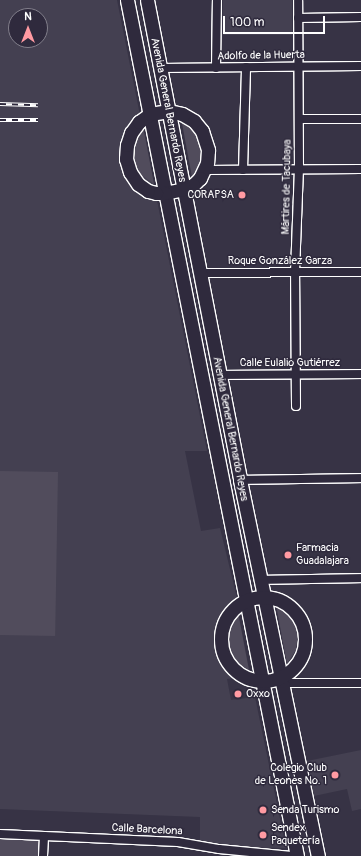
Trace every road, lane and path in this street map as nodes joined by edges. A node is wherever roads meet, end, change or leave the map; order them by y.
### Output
1 (127, 0) edge
2 (147, 0) edge
3 (217, 0) edge
4 (298, 0) edge
5 (361, 17) edge
6 (298, 18) junction
7 (361, 66) edge
8 (246, 67) junction
9 (299, 67) junction
10 (161, 68) junction
11 (216, 68) junction
12 (169, 111) junction
13 (150, 114) junction
14 (299, 119) junction
15 (361, 119) edge
16 (299, 169) junction
17 (361, 169) edge
18 (205, 170) junction
19 (243, 170) junction
20 (184, 189) junction
21 (165, 193) junction
22 (295, 272) junction
23 (361, 272) edge
24 (200, 273) junction
25 (296, 374) junction
26 (361, 374) edge
27 (219, 375) junction
28 (296, 406) dead end
29 (361, 478) edge
30 (240, 480) junction
31 (361, 578) edge
32 (260, 580) junction
33 (264, 597) junction
34 (246, 601) junction
35 (261, 680) junction
36 (281, 680) junction
37 (361, 682) edge
38 (0, 834) edge
39 (44, 836) junction
40 (219, 852) edge
41 (43, 856) edge
42 (292, 856) edge
43 (297, 856) edge
44 (318, 856) edge

1 - 13 main road, Avenida General Bernardo Reyes
2 - 10 main road, Avenida General Bernardo Reyes
3 - 11 street
4 - 6 street, Mártires de Tacubaya
5 - 6 street
6 - 9 street, Mártires de Tacubaya
7 - 9 street, Adolfo de la Huerta
8 - 9 street, Adolfo de la Huerta
8 - 11 street, Adolfo de la Huerta
8 - 19 street
9 - 14 street, Mártires de Tacubaya
10 - 11 street, Adolfo de la Huerta
10 - 12 main road, Avenida General Bernardo Reyes
12 - 13 main road
12 - 18 main road
12 - 20 main road, Avenida General Bernardo Reyes
13 - 21 main road, Avenida General Bernardo Reyes
13 - 21 main road
14 - 15 street
14 - 16 street, Mártires de Tacubaya
16 - 17 street
16 - 19 street
16 - 22 street, Mártires de Tacubaya
18 - 19 street
18 - 20 main road
20 - 21 main road
20 - 24 main road, Avenida General Bernardo Reyes
21 - 34 main road, Avenida General Bernardo Reyes
22 - 23 street, Roque González Garza
22 - 24 street, Roque González Garza
22 - 25 street, Mártires de Tacubaya
24 - 27 main road, Avenida General Bernardo Reyes
25 - 26 street, Calle Eulalio Gutiérrez
25 - 27 street, Calle Eulalio Gutiérrez
25 - 28 street, Mártires de Tacubaya
27 - 30 main road, Avenida General Bernardo Reyes
29 - 30 street
30 - 32 main road, Avenida General Bernardo Reyes
31 - 32 street
32 - 33 main road, Avenida General Bernardo Reyes
33 - 34 main road
33 - 36 main road, Avenida General Bernardo Reyes
33 - 36 main road
34 - 35 main road, Avenida General Bernardo Reyes
34 - 35 main road
35 - 36 main road
35 - 43 main road, Avenida General Bernardo Reyes
36 - 37 street
36 - 44 main road, Avenida General Bernardo Reyes
38 - 39 street, Calle Barcelona
39 - 40 street, Calle Barcelona
39 - 41 street
40 - 42 street, Calle Barcelona

